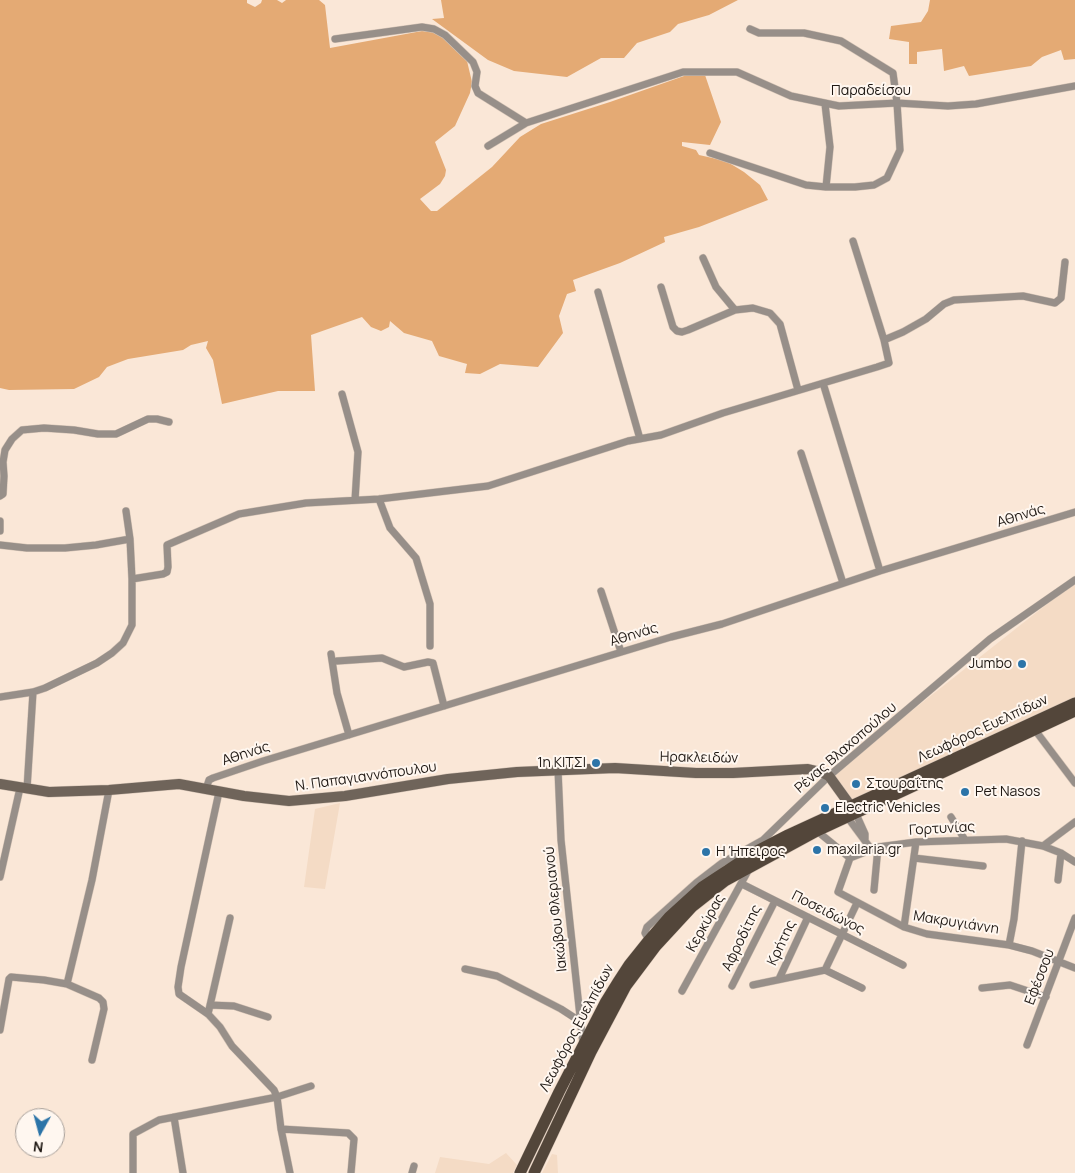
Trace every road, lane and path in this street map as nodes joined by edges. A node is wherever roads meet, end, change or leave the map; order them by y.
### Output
1 (750, 29) dead end
2 (335, 39) dead end
3 (1075, 86) edge
4 (898, 103) junction
5 (824, 104) junction
6 (526, 123) junction
7 (488, 146) dead end
8 (710, 153) dead end
9 (826, 187) junction
10 (853, 241) dead end
11 (703, 258) dead end
12 (1065, 262) dead end
13 (661, 287) dead end
14 (598, 292) dead end
15 (735, 310) junction
16 (884, 340) junction
17 (823, 383) junction
18 (798, 390) junction
19 (342, 394) dead end
20 (169, 422) dead end
21 (640, 439) junction
22 (801, 453) dead end
23 (0, 496) edge
24 (379, 499) junction
25 (355, 500) junction
26 (126, 510) dead end
27 (1075, 512) edge
28 (0, 521) edge
29 (0, 530) edge
30 (130, 539) junction
31 (0, 545) edge
32 (880, 571) junction
33 (132, 580) junction
34 (1075, 580) edge
35 (843, 583) junction
36 (601, 592) dead end
37 (430, 646) dead end
38 (621, 652) junction
39 (331, 654) dead end
40 (337, 662) dead end
41 (33, 692) junction
42 (0, 697) edge
43 (1075, 703) edge
44 (444, 706) junction
45 (1075, 711) edge
46 (1035, 730) junction
47 (349, 735) junction
48 (558, 770) junction
49 (832, 780) junction
50 (1075, 783) edge
51 (0, 784) edge
52 (23, 789) junction
53 (206, 789) junction
54 (109, 790) junction
55 (219, 792) junction
56 (849, 812) junction
57 (952, 817) dead end
58 (1075, 822) edge
59 (817, 831) junction
60 (965, 840) junction
61 (1022, 841) junction
62 (916, 842) junction
63 (1043, 846) junction
64 (874, 848) junction
65 (1061, 853) junction
66 (850, 858) junction
67 (914, 858) junction
68 (1075, 862) edge
69 (751, 866) junction
70 (983, 866) dead end
71 (0, 877) edge
72 (1058, 880) dead end
73 (742, 884) junction
74 (874, 890) dead end
75 (775, 901) junction
76 (857, 903) junction
77 (230, 918) dead end
78 (808, 918) junction
79 (1075, 918) edge
80 (904, 927) junction
81 (842, 935) junction
82 (648, 940) junction
83 (1009, 945) junction
84 (1059, 962) junction
85 (903, 965) dead end
86 (1075, 968) edge
87 (465, 969) dead end
88 (825, 970) junction
89 (779, 979) junction
90 (67, 984) junction
91 (753, 984) dead end
92 (732, 986) dead end
93 (862, 988) dead end
94 (982, 988) dead end
95 (682, 991) dead end
96 (1046, 997) junction
97 (210, 1005) junction
98 (208, 1014) junction
99 (268, 1017) dead end
100 (581, 1022) junction
101 (0, 1030) edge
102 (583, 1045) junction
103 (1028, 1045) dead end
104 (92, 1060) dead end
105 (311, 1086) dead end
106 (277, 1097) junction
107 (174, 1117) junction
108 (281, 1130) junction
109 (133, 1173) edge
110 (183, 1173) edge
111 (290, 1173) edge
112 (351, 1173) edge
113 (520, 1173) edge
114 (534, 1173) edge

1 - 4 street
2 - 6 street
3 - 4 street, Παραδείσου
4 - 5 street, Παραδείσου
4 - 9 street
5 - 6 street, Παραδείσου
5 - 9 street
6 - 7 street, Παραδείσου
8 - 9 street
10 - 16 street
11 - 15 street
12 - 16 street
13 - 15 street
14 - 21 street
15 - 18 street
16 - 17 street
17 - 18 street
17 - 32 street
18 - 21 street
19 - 25 street
20 - 23 street
21 - 24 street
22 - 35 street
24 - 25 street
24 - 37 street
25 - 33 street
26 - 30 street
27 - 32 street, Αθηνάς
28 - 29 street
30 - 31 street
30 - 33 street
32 - 35 street, Αθηνάς
33 - 41 street
34 - 49 street, Ρένας Βλαχοπούλου
35 - 38 street, Αθηνάς
36 - 38 street
38 - 44 street, Αθηνάς
39 - 47 street
40 - 44 street
41 - 42 street
41 - 52 street
43 - 56 main road, Λεωφόρος Ευελπίδων
44 - 47 street, Αθηνάς
45 - 46 main road, Λεωφόρος Ευελπίδων
46 - 50 street
46 - 56 main road, Λεωφόρος Ευελπίδων
47 - 53 street, Αθηνάς
48 - 49 street, Ηρακλειδών
48 - 55 street, Ν. Παπαγιαννόπουλου
48 - 100 street, Ιακώβου Φλεριανού
49 - 56 street
49 - 82 street, Ρένας Βλαχοπούλου
51 - 52 street, Ν. Παπαγιαννόπουλου
52 - 54 street, Ν. Παπαγιαννόπουλου
52 - 71 street
53 - 54 street, Ν. Παπαγιαννόπουλου
53 - 55 street, Ν. Παπαγιαννόπουλου
54 - 90 street
55 - 98 street
56 - 59 main road, Λεωφόρος Ευελπίδων
56 - 64 street
56 - 82 main road, Λεωφόρος Ευελπίδων
57 - 60 street
58 - 63 street
59 - 66 street
59 - 69 main road, Λεωφόρος Ευελπίδων
60 - 61 street, Γορτυνίας
60 - 62 street, Γορτυνίας
61 - 63 street, Γορτυνίας
61 - 83 street
62 - 64 street, Γορτυνίας
62 - 67 street
63 - 65 street, Γορτυνίας
64 - 66 street, Γορτυνίας
64 - 74 street
65 - 68 street, Γορτυνίας
65 - 72 street
66 - 76 street, Μακρυγιάννη
67 - 70 street
67 - 80 street
69 - 73 street, Κερκύρας
69 - 114 main road, Λεωφόρος Ευελπίδων
73 - 75 street, Ποσειδώνος
73 - 95 street, Κερκύρας
75 - 78 street, Ποσειδώνος
75 - 92 street, Αφροδίτης
76 - 80 street, Μακρυγιάννη
76 - 81 street
77 - 97 street
78 - 81 street, Ποσειδώνος
78 - 89 street, Κρήτης
79 - 84 street, Εφέσσου
80 - 83 street, Μακρυγιάννη
81 - 85 street, Ποσειδώνος
81 - 88 street
82 - 102 main road, Λεωφόρος Ευελπίδων
83 - 84 street, Μακρυγιάννη
84 - 86 street, Μακρυγιάννη
84 - 96 street, Εφέσσου
87 - 100 street
88 - 89 street
88 - 93 street
89 - 91 street
90 - 101 street
90 - 104 street
94 - 96 street
96 - 103 street, Εφέσσου
97 - 98 street
97 - 99 street
98 - 106 street
100 - 102 street, Ιακώβου Φλεριανού
102 - 113 main road, Λεωφόρος Ευελπίδων
105 - 106 street
106 - 107 street
106 - 108 street
107 - 109 street
107 - 110 street
108 - 111 street
108 - 112 street

